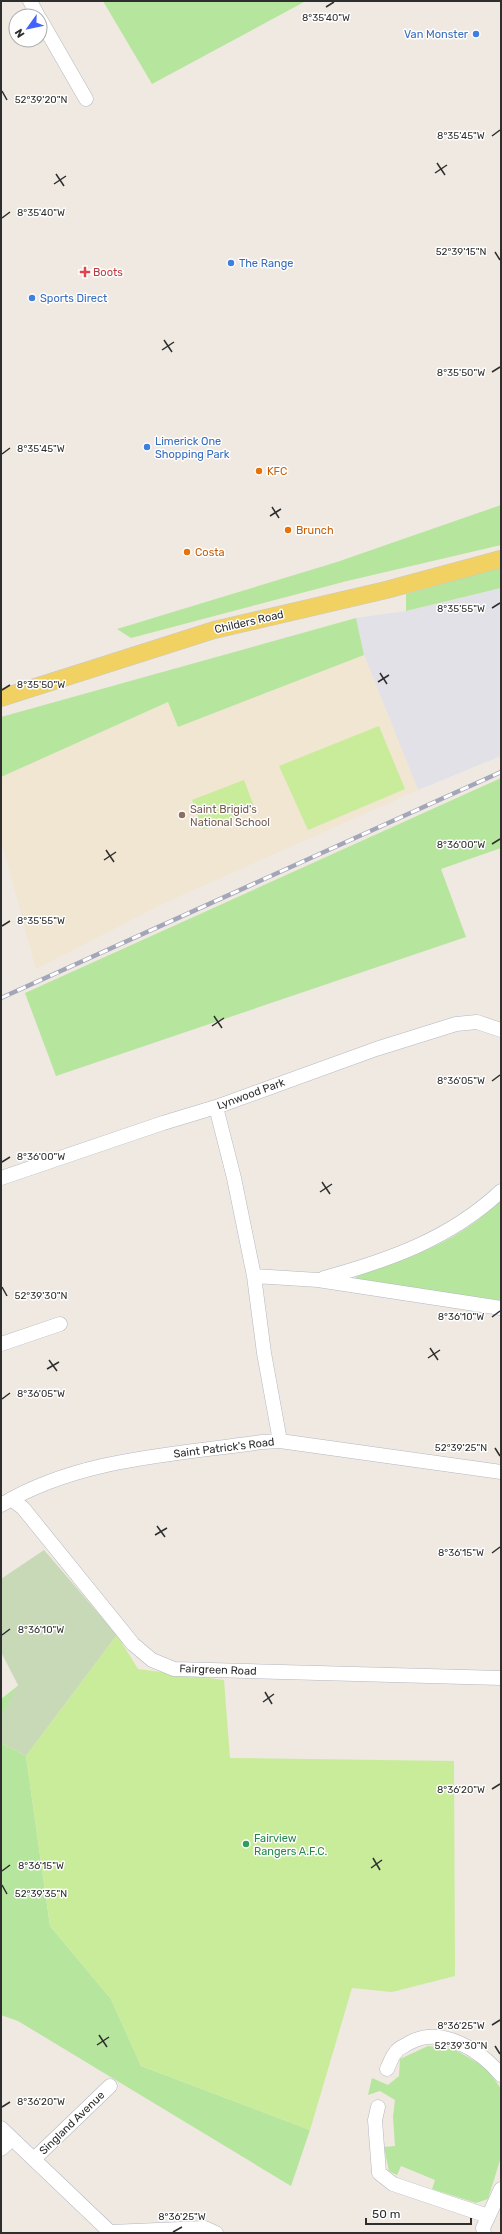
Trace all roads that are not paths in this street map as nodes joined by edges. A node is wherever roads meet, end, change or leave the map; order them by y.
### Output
1 (48, 33) edge
2 (86, 99) dead end
3 (501, 559) edge
4 (1, 698) edge
5 (501, 1030) edge
6 (216, 1107) junction
7 (1, 1178) edge
8 (501, 1191) edge
9 (254, 1276) junction
10 (318, 1280) junction
11 (501, 1308) edge
12 (60, 1324) dead end
13 (1, 1344) edge
14 (280, 1441) junction
15 (501, 1472) edge
16 (6, 1502) edge
17 (501, 1678) edge
18 (387, 2069) dead end
19 (501, 2075) edge
20 (110, 2086) dead end
21 (378, 2107) dead end
22 (1, 2128) edge
23 (6, 2138) edge
24 (1, 2149) edge
25 (34, 2159) junction
26 (501, 2189) edge
27 (495, 2210) edge
28 (111, 2233) edge
29 (216, 2233) edge
30 (484, 2233) edge

1 - 2 street
3 - 4 main road, Childers Road
5 - 6 street, Lynwood Park
6 - 7 street, Lynwood Park
6 - 9 street
8 - 10 street
9 - 10 street
9 - 14 street
10 - 11 street
12 - 13 street
14 - 15 street, Saint Patrick's Road
14 - 16 street, Saint Patrick's Road
16 - 17 street, Fairgreen Road
18 - 19 street
20 - 25 street, Singland Avenue
21 - 27 street
22 - 23 street
23 - 24 street
23 - 25 street
25 - 28 street
26 - 27 street
27 - 30 street
28 - 29 street

